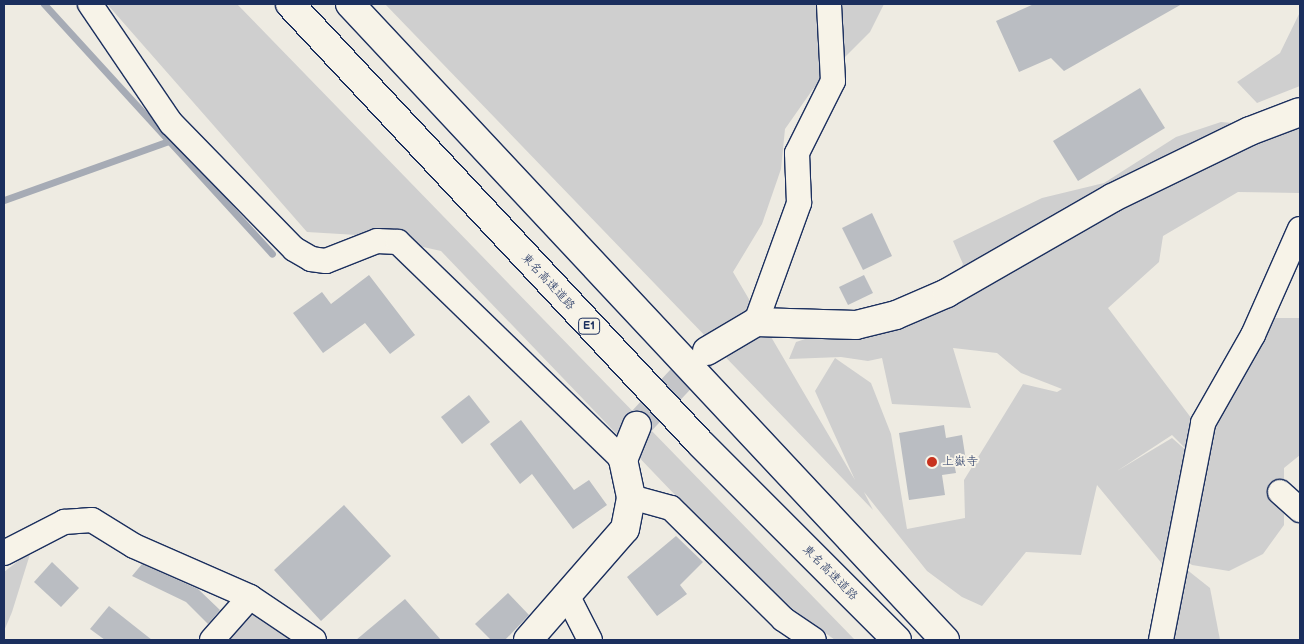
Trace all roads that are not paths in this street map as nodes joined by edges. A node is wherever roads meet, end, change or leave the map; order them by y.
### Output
1 (90, 4) edge
2 (290, 4) edge
3 (350, 4) edge
4 (829, 4) edge
5 (1300, 112) edge
6 (1300, 229) edge
7 (756, 322) junction
8 (707, 351) tunnel mouth
9 (637, 426) tunnel mouth
10 (623, 460) junction
11 (1280, 492) dead end
12 (631, 497) junction
13 (1300, 510) edge
14 (4, 553) edge
15 (250, 597) junction
16 (568, 597) junction
17 (212, 640) edge
18 (314, 640) edge
19 (528, 640) edge
20 (590, 640) edge
21 (814, 640) edge
22 (897, 640) edge
23 (944, 640) edge
24 (1161, 640) edge

1 - 10 street
2 - 22 main road, 東名高速道路 / E1
3 - 23 main road
4 - 7 street
5 - 7 main road
6 - 24 street
7 - 8 main road
9 - 10 main road
10 - 12 main road
11 - 13 street
12 - 16 main road
12 - 21 street
14 - 15 street
15 - 17 street
15 - 18 street
16 - 19 main road
16 - 20 street

